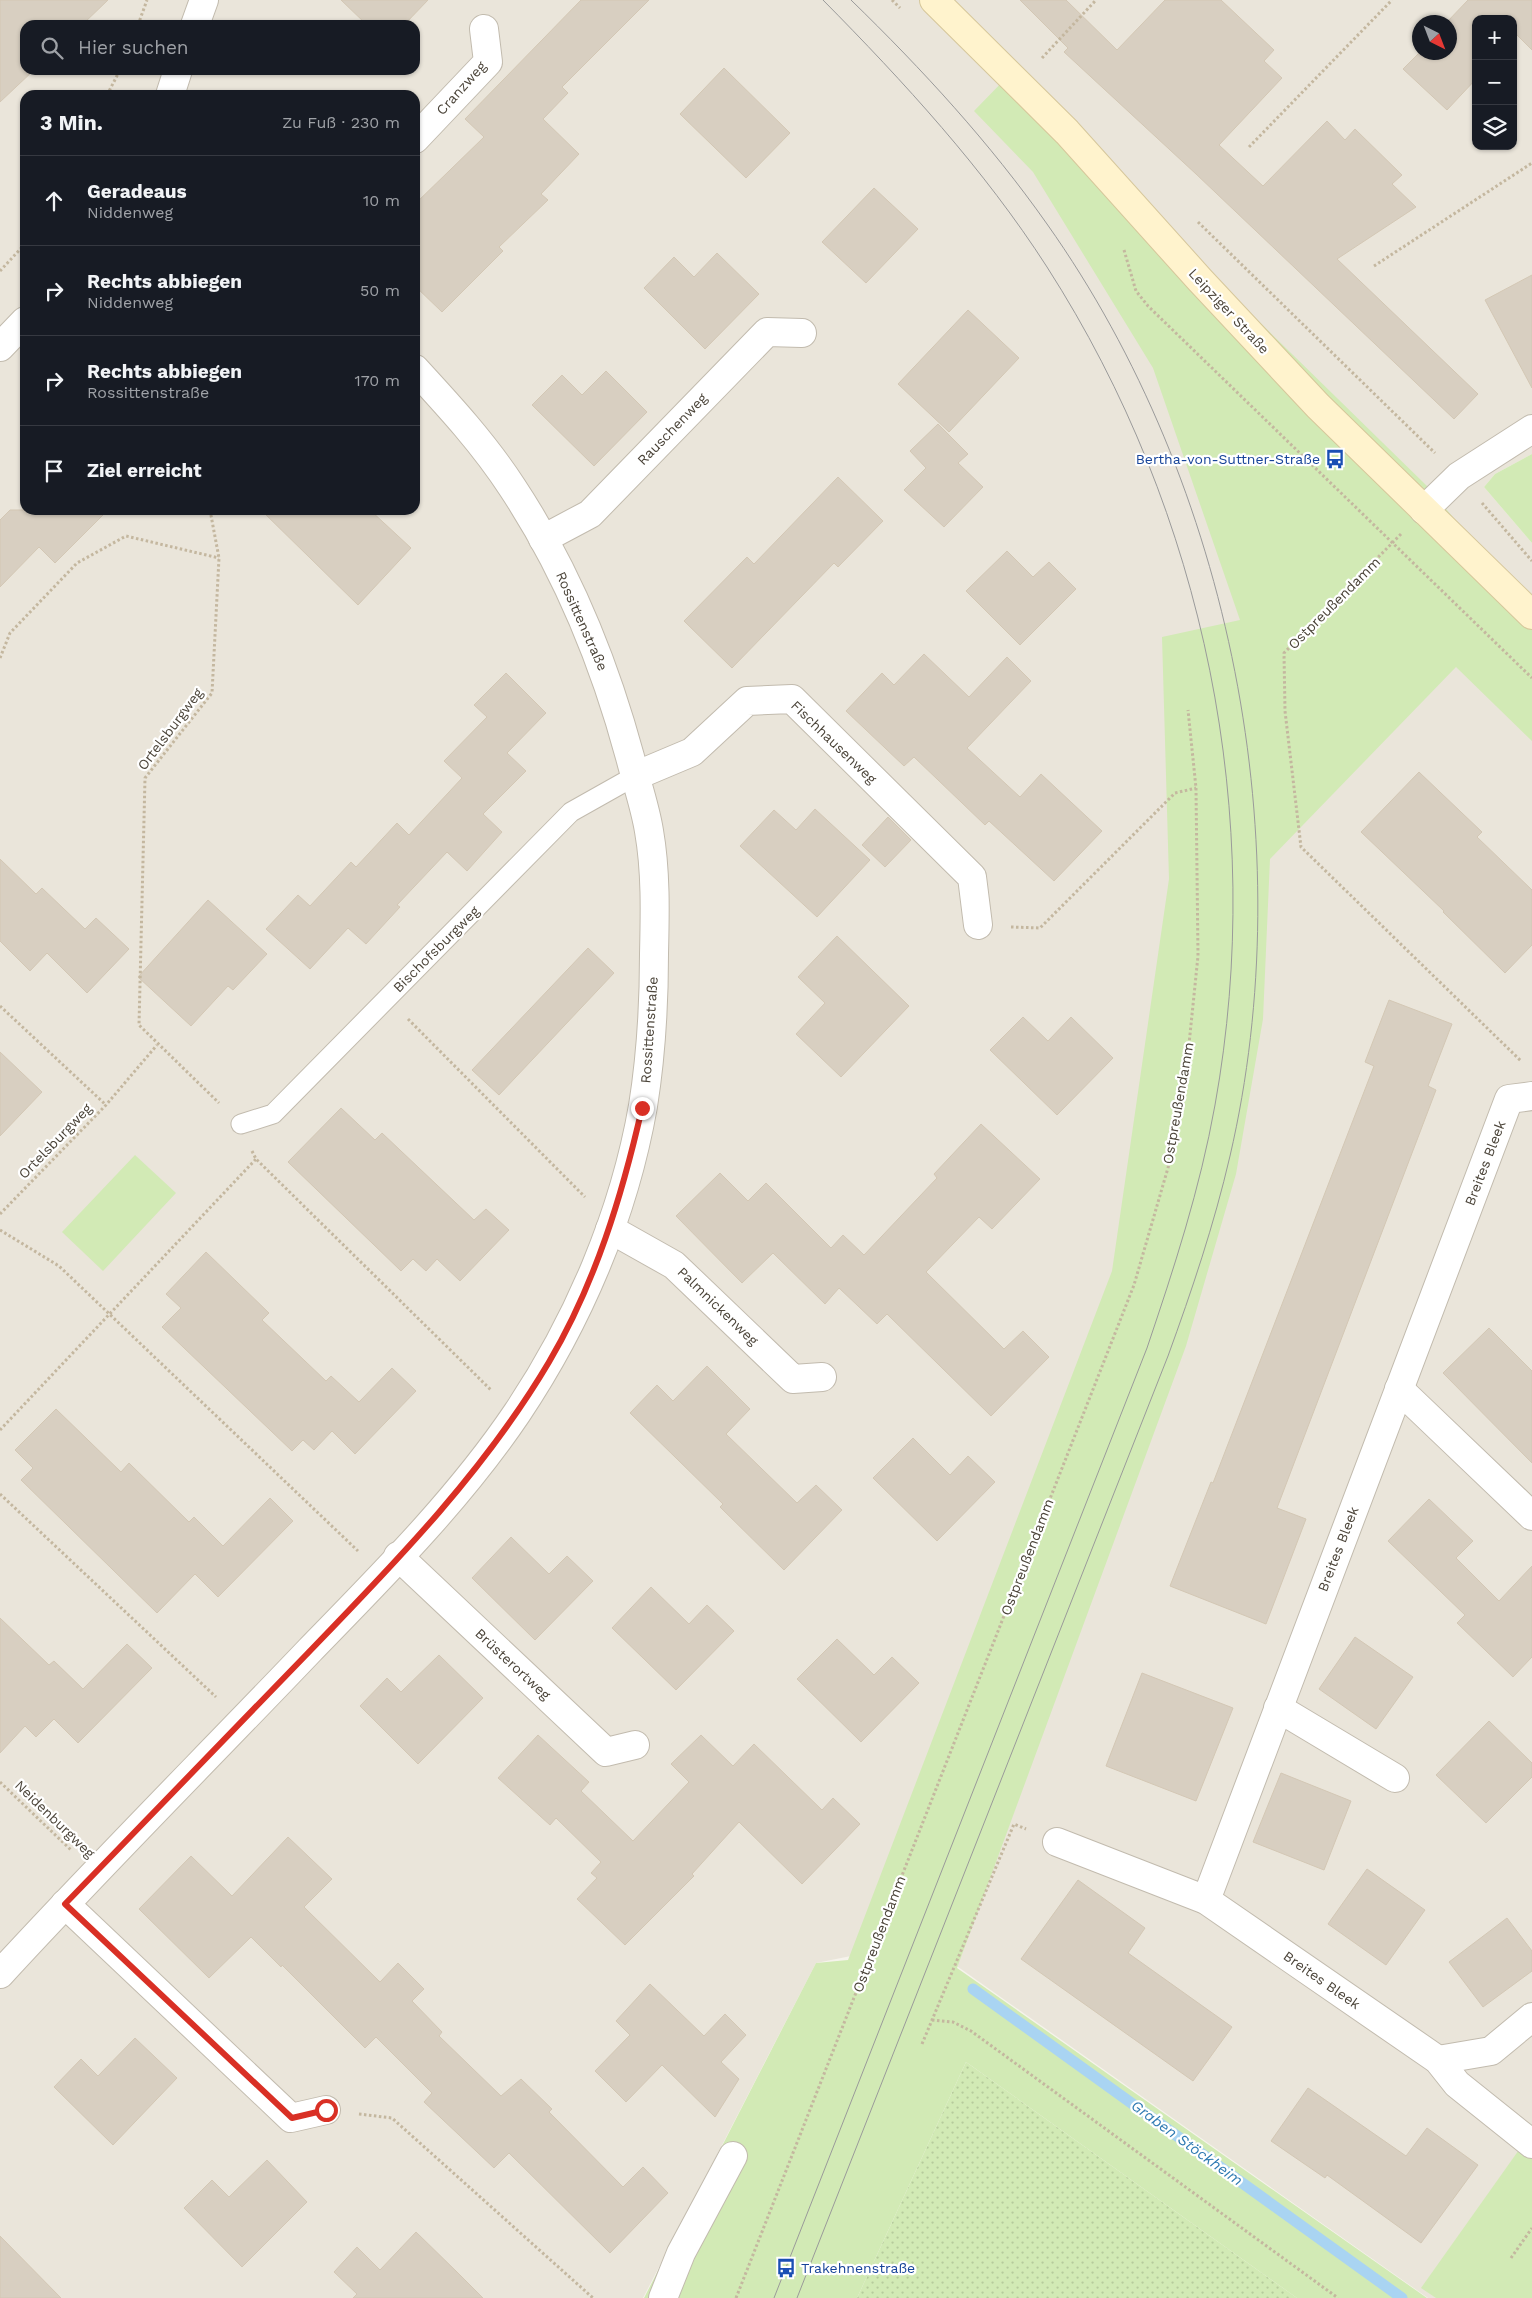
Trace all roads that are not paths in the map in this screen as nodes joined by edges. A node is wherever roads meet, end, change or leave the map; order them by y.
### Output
1 (204, 0) edge
2 (934, 0) edge
3 (196, 20) edge
4 (484, 29) dead end
5 (176, 75) edge
6 (172, 90) edge
7 (420, 134) edge
8 (20, 327) edge
9 (802, 333) dead end
10 (0, 347) edge
11 (420, 374) edge
12 (1532, 429) edge
13 (1424, 510) junction
14 (543, 539) junction
15 (1532, 615) edge
16 (635, 776) junction
17 (978, 925) road end
18 (1532, 1096) edge
19 (241, 1124) road end
20 (610, 1229) junction
21 (822, 1377) dead end
22 (1399, 1389) junction
23 (1532, 1516) edge
24 (390, 1566) junction
25 (1278, 1708) junction
26 (635, 1745) dead end
27 (1395, 1778) dead end
28 (1057, 1842) road end
29 (1206, 1900) junction
30 (65, 1904) junction
31 (0, 1974) edge
32 (1532, 2017) edge
33 (1438, 2060) junction
34 (326, 2110) road end
35 (1532, 2144) edge
36 (734, 2156) dead end
37 (663, 2298) edge

1 - 3 street
2 - 13 street, Leipziger Straße
4 - 7 street, Cranzweg
5 - 6 street
8 - 10 street
9 - 14 street, Rauschenweg
11 - 14 street, Rossittenstraße
12 - 13 street
13 - 15 street, Leipziger Straße
14 - 16 street, Rossittenstraße
16 - 17 street, Fischhausenweg
16 - 19 lane, Bischofsburgweg
16 - 20 street, Rossittenstraße
18 - 22 street, Breites Bleek
20 - 21 street, Palmnickenweg
20 - 24 street, Rossittenstraße
22 - 23 street
22 - 25 street, Breites Bleek
24 - 26 street, Brüsterortweg
24 - 30 street, Rossittenstraße
25 - 27 street
25 - 29 street, Breites Bleek
28 - 29 street, Breites Bleek
29 - 33 street, Breites Bleek
30 - 31 street, Rossittenstraße
30 - 34 street
32 - 33 street
33 - 35 street, Breites Bleek
36 - 37 street

